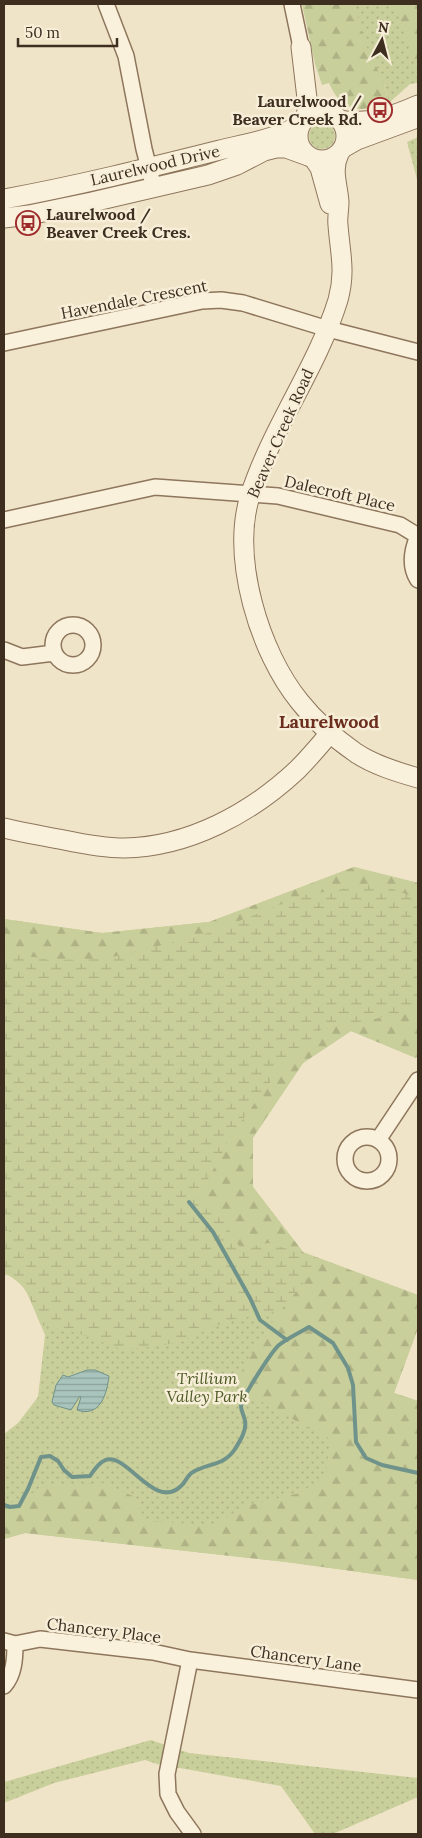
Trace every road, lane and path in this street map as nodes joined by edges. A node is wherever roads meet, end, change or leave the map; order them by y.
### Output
1 (106, 4) edge
2 (292, 4) edge
3 (301, 47) junction
4 (418, 105) edge
5 (334, 116) junction
6 (418, 117) edge
7 (303, 121) junction
8 (341, 151) junction
9 (311, 158) junction
10 (149, 168) junction
11 (154, 188) junction
12 (4, 199) edge
13 (4, 218) edge
14 (338, 224) junction
15 (328, 329) junction
16 (4, 343) edge
17 (418, 352) edge
18 (251, 495) junction
19 (4, 520) edge
20 (418, 536) edge
21 (418, 580) edge
22 (4, 650) edge
23 (54, 653) dead end
24 (330, 733) junction
25 (418, 778) edge
26 (8, 832) edge
27 (418, 1080) edge
28 (378, 1140) dead end
29 (9, 1642) edge
30 (190, 1660) junction
31 (4, 1686) edge
32 (418, 1690) edge
33 (192, 1834) edge

1 - 10 street
2 - 3 street
3 - 5 street
3 - 7 street
4 - 5 street
5 - 7 street
5 - 8 street
6 - 8 street
7 - 9 street
7 - 10 street, Laurelwood Drive
8 - 9 street
8 - 14 street, Beaver Creek Road
9 - 11 street, Laurelwood Drive
9 - 14 street, Beaver Creek Road
10 - 11 street
10 - 12 street, Laurelwood Drive
11 - 13 street, Laurelwood Drive
14 - 15 street, Beaver Creek Road
15 - 16 street, Havendale Crescent
15 - 17 street, Havendale Crescent
15 - 18 street, Beaver Creek Road
18 - 19 street
18 - 20 street, Dalecroft Place
18 - 24 street, Beaver Creek Road
20 - 21 street, Dalecroft Place
22 - 23 street
24 - 25 street, Beaver Creek Road
24 - 26 street
27 - 28 street
29 - 30 street, Chancery Place
29 - 31 street, Chancery Place
30 - 32 street, Chancery Lane
30 - 33 street

